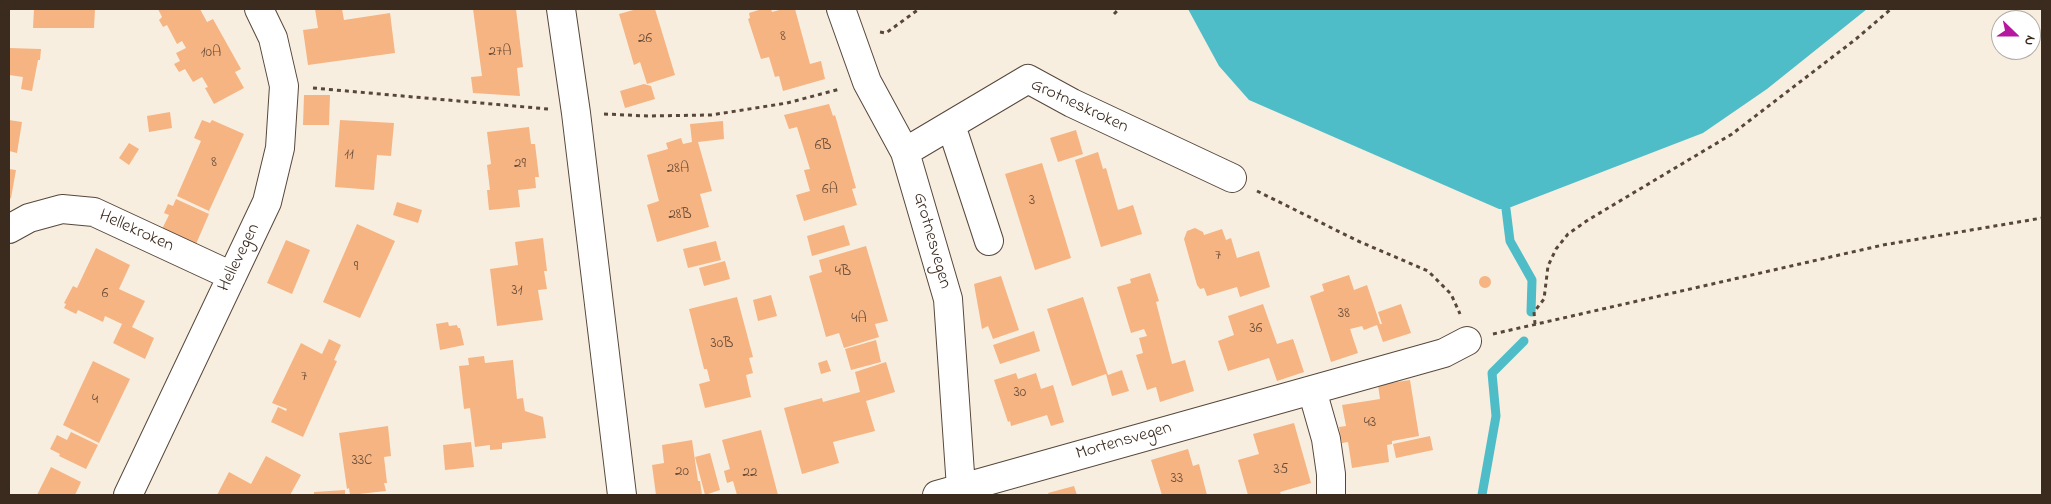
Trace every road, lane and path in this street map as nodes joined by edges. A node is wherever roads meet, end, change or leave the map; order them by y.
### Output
1 (259, 9) edge
2 (561, 9) edge
3 (842, 9) edge
4 (919, 9) edge
5 (1119, 9) edge
6 (1892, 9) edge
7 (1114, 14) dead end
8 (886, 32) dead end
9 (951, 125) junction
10 (905, 152) junction
11 (1232, 178) joint
12 (2042, 218) edge
13 (9, 229) edge
14 (988, 241) dead end
15 (232, 276) junction
16 (1535, 324) junction
17 (1467, 341) junction
18 (1312, 390) junction
19 (954, 493) edge
20 (128, 495) edge
21 (622, 495) edge
22 (1331, 495) edge

1 - 15 street, Hellevegen
2 - 21 street
3 - 10 street, Grotnesvegen
4 - 8 path
5 - 7 path
6 - 16 path
9 - 10 street, Grotneskroken
9 - 11 street, Grotneskroken
9 - 14 street
10 - 19 street, Grotnesvegen
11 - 17 path
12 - 16 path
13 - 15 street, Hellekroken
15 - 20 street, Hellevegen
16 - 17 path
17 - 18 street, Mortensvegen
18 - 19 street, Mortensvegen
18 - 22 street

